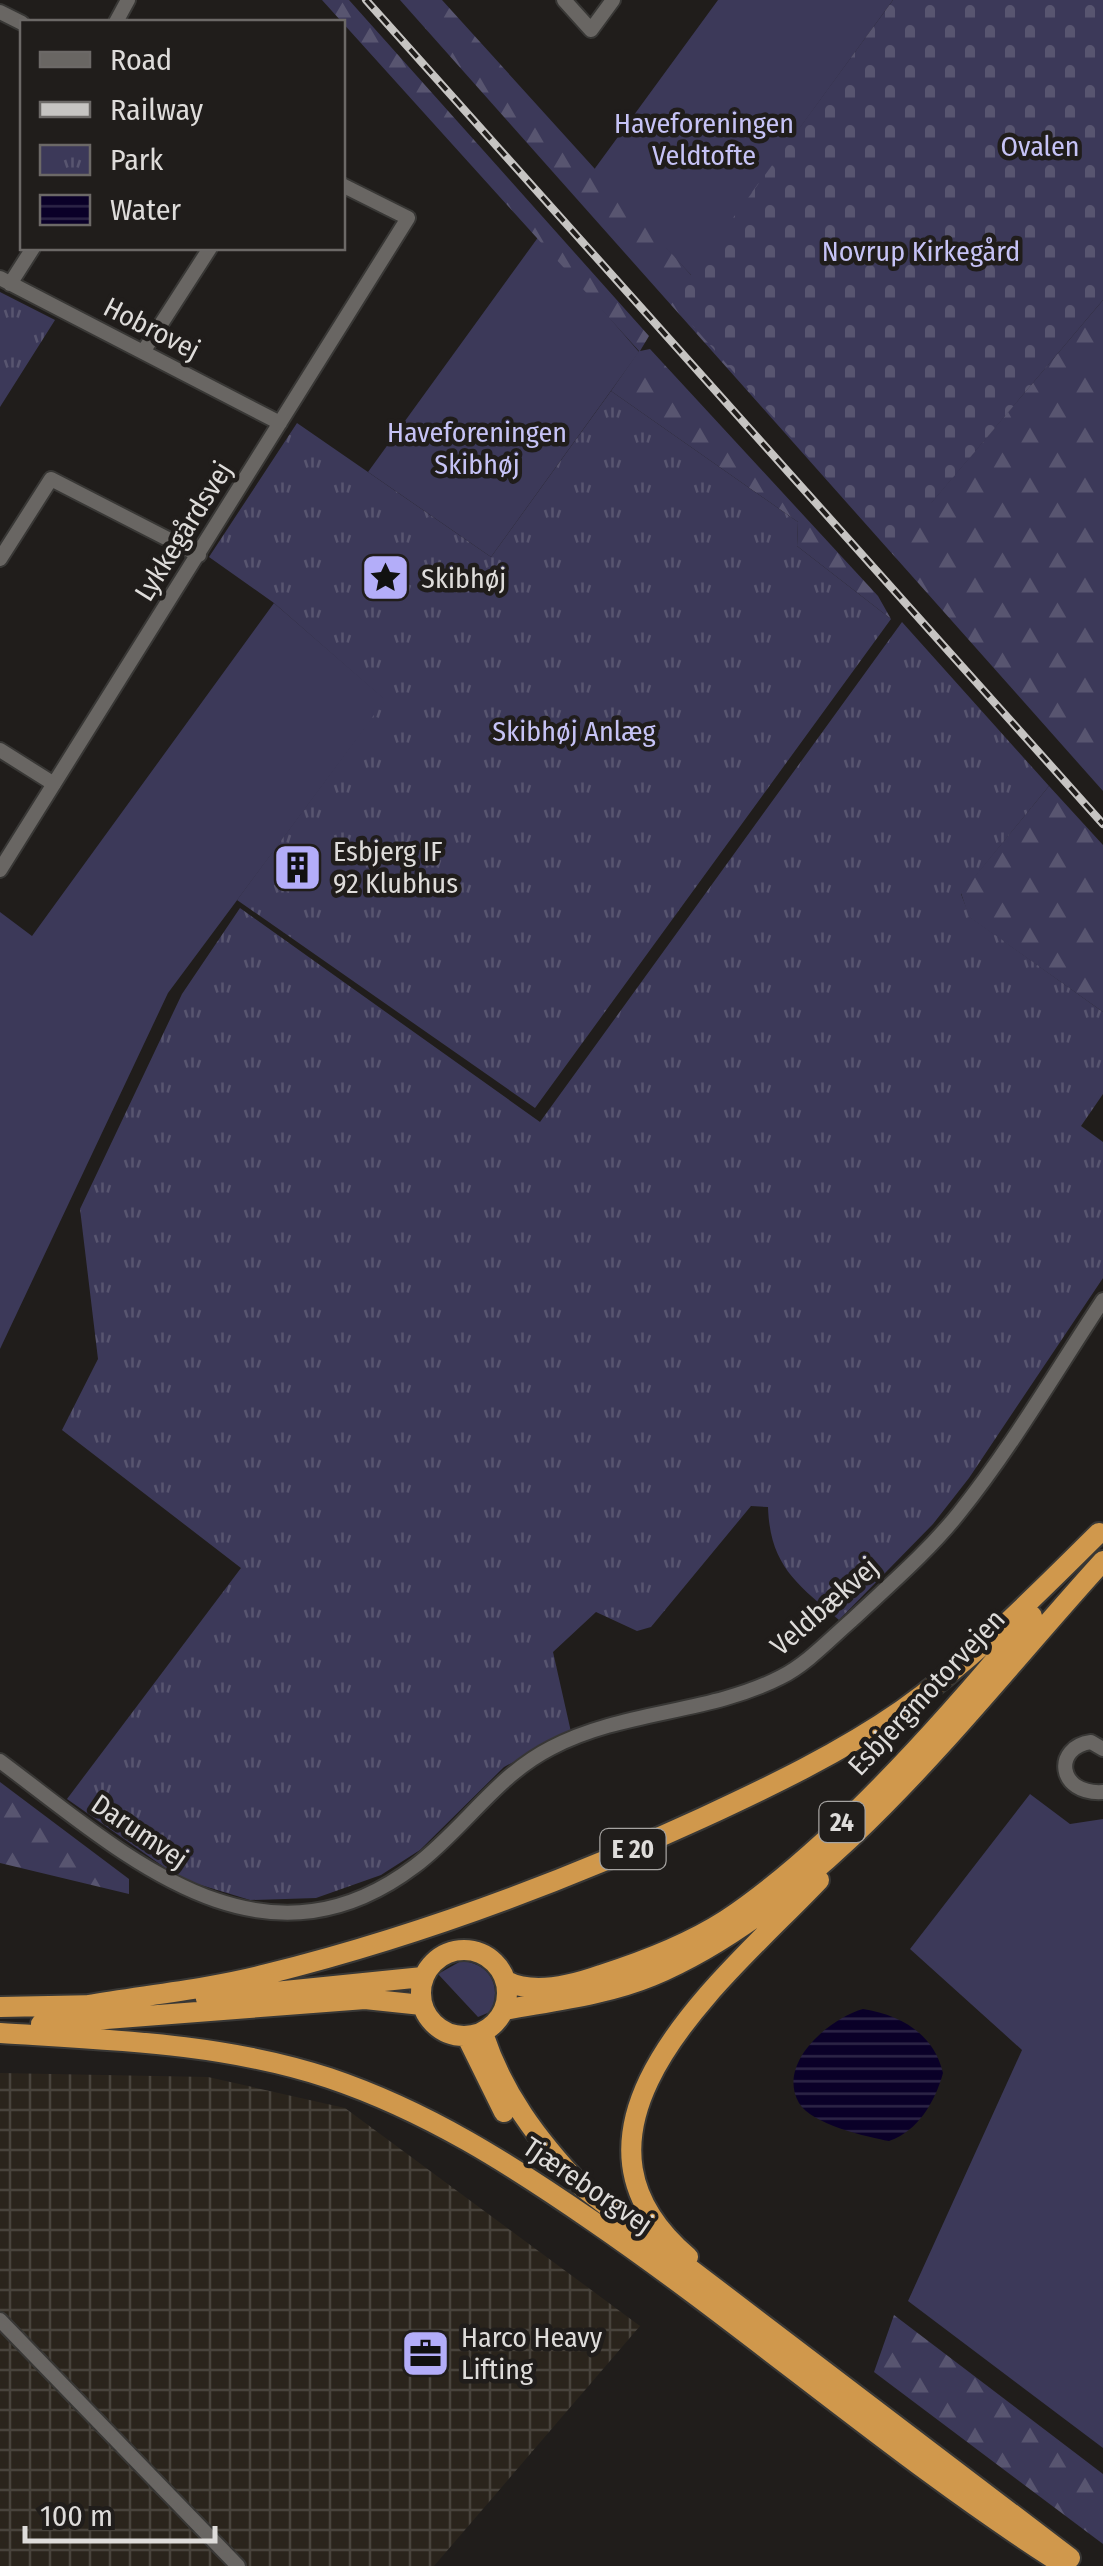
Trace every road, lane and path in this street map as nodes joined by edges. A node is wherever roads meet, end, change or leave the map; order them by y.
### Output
1 (564, 0) edge
2 (614, 0) edge
3 (345, 186) edge
4 (31, 250) edge
5 (209, 250) edge
6 (5, 281) edge
7 (143, 352) junction
8 (280, 423) junction
9 (198, 555) junction
10 (0, 560) edge
11 (0, 750) edge
12 (54, 784) junction
13 (0, 870) edge
14 (1103, 1300) edge
15 (1101, 1531) edge
16 (1103, 1561) edge
17 (1103, 1749) edge
18 (0, 1761) edge
19 (916, 1770) junction
20 (1103, 1792) edge
21 (382, 1886) joint
22 (423, 1977) junction
23 (506, 1981) junction
24 (88, 2005) junction
25 (422, 2005) junction
26 (0, 2007) edge
27 (504, 2010) junction
28 (0, 2030) edge
29 (474, 2035) junction
30 (636, 2250) junction
31 (0, 2320) edge
32 (780, 2338) junction
33 (238, 2566) edge
34 (1065, 2566) edge
35 (1078, 2566) edge

1 - 2 street
3 - 8 street, Lykkegårdsvej
4 - 6 street
5 - 7 street
6 - 7 street, Hobrovej
7 - 8 street, Hobrovej
8 - 9 street, Lykkegårdsvej
9 - 10 street
9 - 12 street, Lykkegårdsvej
11 - 12 street
12 - 13 street, Lykkegårdsvej
14 - 21 street, Veldbækvej
15 - 23 highway, Esbjergmotorvejen / 24
15 - 24 highway, E 20
16 - 19 highway, Esbjergmotorvejen
17 - 20 street
18 - 21 street, Darumvej
19 - 27 highway, Esbjergmotorvejen
19 - 32 highway
22 - 23 highway, E 20
22 - 24 highway, E 20
22 - 25 highway
23 - 27 highway
24 - 26 highway, E 20
25 - 28 highway, Tjæreborgvej
25 - 29 highway
27 - 29 highway
28 - 30 highway, Tjæreborgvej
29 - 30 highway
29 - 32 highway
30 - 34 highway, Tjæreborgvej
31 - 33 street
32 - 35 highway

